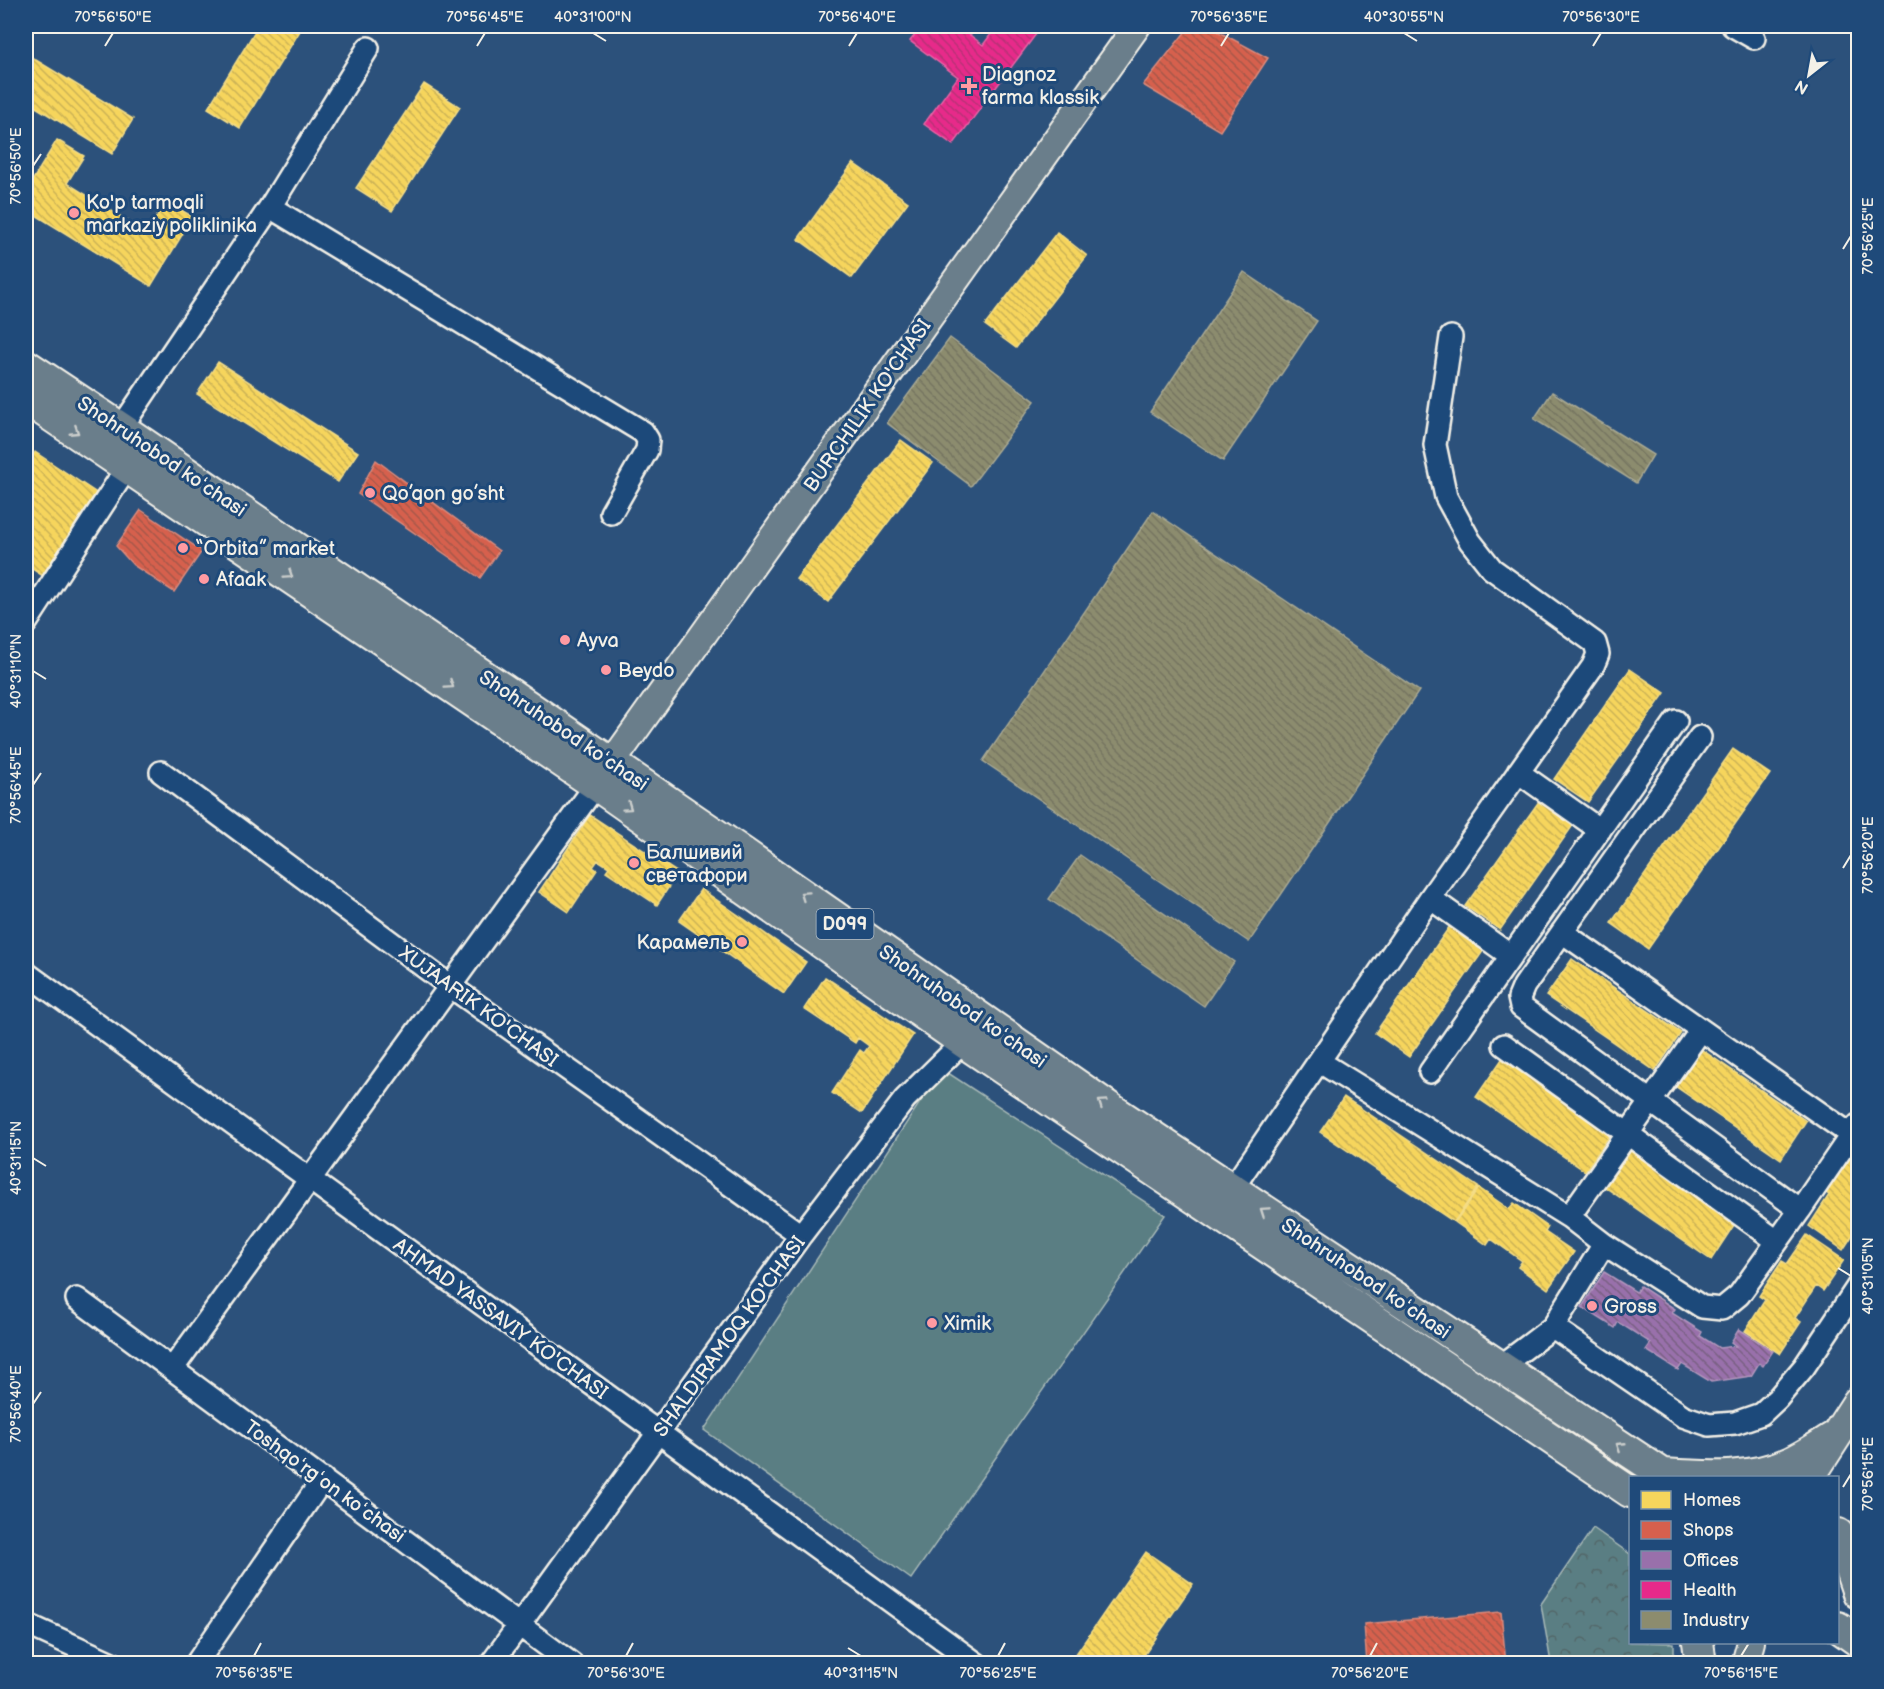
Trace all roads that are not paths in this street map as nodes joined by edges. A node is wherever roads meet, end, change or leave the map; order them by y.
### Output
1 (1137, 26) edge
2 (1733, 26) edge
3 (1754, 38) dead end
4 (368, 48) dead end
5 (270, 207) junction
6 (1451, 337) dead end
7 (26, 365) edge
8 (26, 399) edge
9 (122, 428) junction
10 (129, 466) junction
11 (611, 513) dead end
12 (26, 623) edge
13 (1677, 721) dead end
14 (1700, 737) dead end
15 (161, 772) dead end
16 (1518, 772) junction
17 (604, 774) junction
18 (1600, 830) junction
19 (1431, 898) junction
20 (1562, 932) junction
21 (1511, 956) junction
22 (26, 973) edge
23 (450, 986) junction
24 (970, 1030) junction
25 (1701, 1030) junction
26 (1504, 1045) dead end
27 (1320, 1062) junction
28 (1430, 1071) dead end
29 (1651, 1100) junction
30 (1855, 1130) edge
31 (1628, 1135) junction
32 (313, 1179) junction
33 (1232, 1190) junction
34 (1800, 1210) junction
35 (1569, 1217) junction
36 (801, 1235) junction
37 (1777, 1241) junction
38 (1604, 1244) junction
39 (1858, 1286) edge
40 (77, 1299) dead end
41 (1553, 1327) junction
42 (1500, 1367) junction
43 (172, 1368) junction
44 (1858, 1402) edge
45 (658, 1434) junction
46 (1835, 1436) junction
47 (1666, 1476) edge
48 (1730, 1476) edge
49 (1810, 1476) edge
50 (1833, 1476) edge
51 (323, 1479) junction
52 (1629, 1491) edge
53 (1839, 1537) edge
54 (1839, 1586) edge
55 (1858, 1593) edge
56 (1858, 1598) edge
57 (26, 1624) edge
58 (520, 1625) junction
59 (1839, 1628) edge
60 (1858, 1641) edge
61 (1698, 1644) edge
62 (1707, 1644) edge
63 (1750, 1644) edge
64 (114, 1664) edge
65 (196, 1664) edge
66 (491, 1664) edge
67 (572, 1664) edge
68 (976, 1664) edge
69 (1701, 1664) edge
70 (1745, 1664) edge

1 - 17 main road, BURCHILIK KO'CHASI
2 - 3 street
4 - 5 street
5 - 9 street
5 - 11 street
6 - 16 street
7 - 9 highway, Shohruhobod koʻchasi / D099
8 -> 10 highway, Shohruhobod koʻchasi / D099
9 - 17 highway, Shohruhobod koʻchasi / D099
10 - 12 street
10 -> 17 highway, Shohruhobod koʻchasi / D099
13 - 18 street
14 - 20 street
15 - 23 street, XUJAARIK KO'CHASI
16 - 18 street
16 - 19 street
17 - 23 street
17 - 24 highway, Shohruhobod koʻchasi / D099
18 - 21 street
19 - 21 street
19 - 27 street
20 - 25 street
20 - 29 street
21 - 28 street
22 - 32 street, AHMAD YASSAVIY KO'CHASI
23 - 32 street
23 - 36 street, XUJAARIK KO'CHASI
33 -> 24 highway, Shohruhobod koʻchasi / D099
24 - 36 street, SHALDIRAMOQ KO'CHASI
24 - 52 highway, Shohruhobod koʻchasi / D099
25 - 29 street
25 - 30 street
26 - 31 street
27 - 33 street
27 - 35 street
29 - 31 street
29 - 34 street
30 - 34 street
31 - 35 street
31 - 37 street
32 - 43 street
32 - 45 street, AHMAD YASSAVIY KO'CHASI
42 -> 33 highway, Shohruhobod koʻchasi / D099
34 - 37 street
35 - 38 street
36 - 45 street, SHALDIRAMOQ KO'CHASI
37 - 38 street
38 - 41 street
39 - 41 street
40 - 43 street, Toshqoʻrgʻon koʻchasi
41 - 42 street
47 -> 42 highway, Shohruhobod koʻchasi / D099
43 - 51 street, Toshqoʻrgʻon koʻchasi
44 - 46 highway
45 - 58 street, SHALDIRAMOQ KO'CHASI
45 - 68 street, AHMAD YASSAVIY KO'CHASI
46 - 48 highway
46 - 49 highway
46 - 50 highway
51 - 58 street, Toshqoʻrgʻon koʻchasi
51 - 65 street
53 - 55 highway
54 - 56 highway
57 - 64 street
58 - 66 street, SHALDIRAMOQ KO'CHASI
58 - 67 street, Toshqoʻrgʻon koʻchasi
59 - 60 highway
61 - 69 highway
62 - 69 main road
63 - 70 main road

